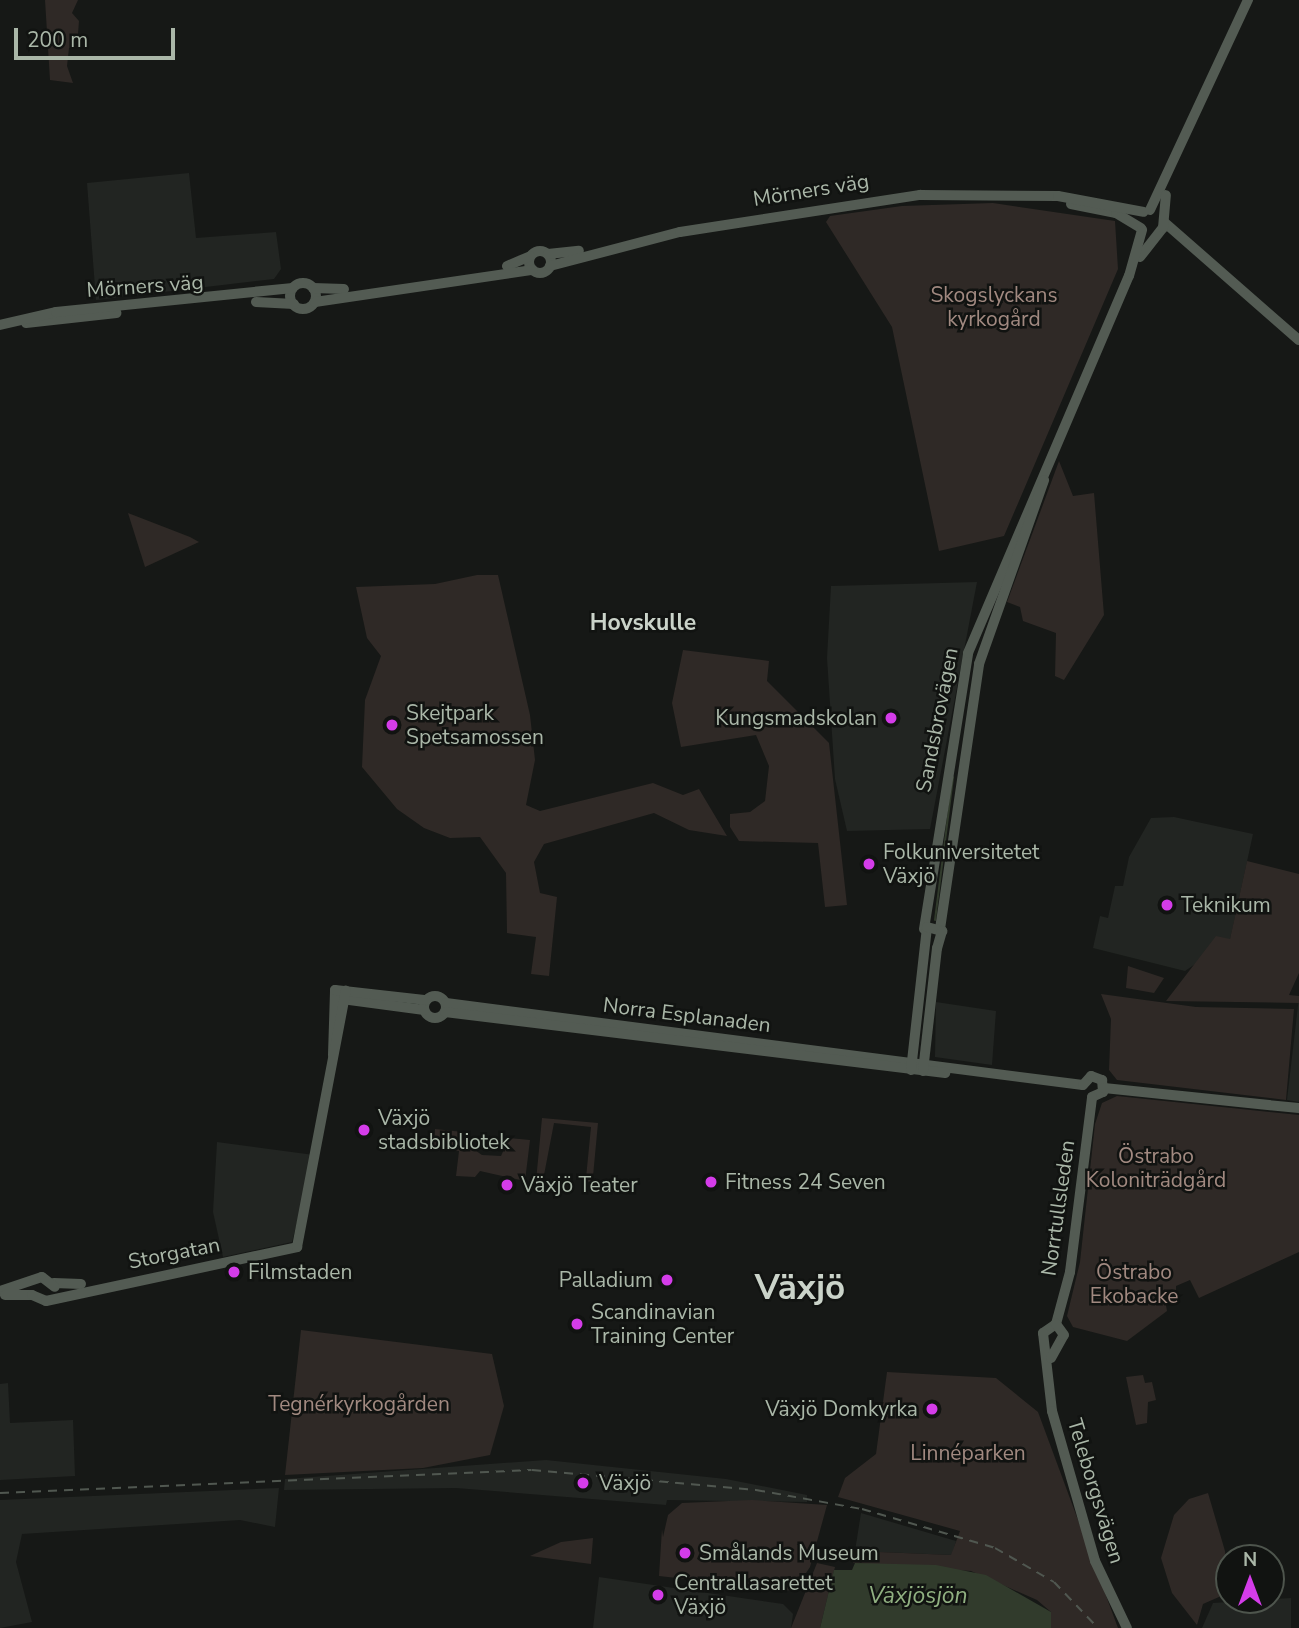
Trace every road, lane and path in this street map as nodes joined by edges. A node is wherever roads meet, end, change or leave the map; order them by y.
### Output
1 (1248, 0) edge
2 (1175, 168) junction
3 (1015, 195) junction
4 (1147, 211) junction
5 (1163, 219) junction
6 (1141, 229) junction
7 (1155, 234) junction
8 (615, 246) junction
9 (1201, 252) junction
10 (548, 254) junction
11 (530, 256) junction
12 (550, 267) junction
13 (533, 270) junction
14 (1129, 275) junction
15 (462, 277) junction
16 (293, 288) junction
17 (313, 288) junction
18 (386, 288) junction
19 (315, 302) junction
20 (294, 304) junction
21 (0, 326) edge
22 (1299, 340) edge
23 (1070, 410) junction
24 (924, 929) junction
25 (940, 929) junction
26 (924, 945) junction
27 (937, 948) junction
28 (425, 1005) junction
29 (445, 1008) junction
30 (917, 1067) junction
31 (1083, 1085) junction
32 (1104, 1088) junction
33 (1092, 1097) junction
34 (1299, 1108) edge
35 (297, 1242) joint
36 (32, 1283) junction
37 (54, 1289) junction
38 (0, 1293) edge
39 (32, 1295) junction
40 (1056, 1324) junction
41 (1046, 1342) junction
42 (1058, 1344) junction
43 (1050, 1360) junction
44 (1127, 1628) edge

1 - 2 main road
2 - 4 main road
2 - 5 main road
3 - 4 main road, Mörners väg
3 - 6 main road, Mörners väg
3 - 8 main road, Mörners väg
4 - 5 main road, Mörners väg
4 - 6 main road, Sandsbrovägen
5 - 7 main road, Sandsbrovägen
5 - 9 main road, Mörners väg
6 - 7 main road, Mörners väg
6 - 14 main road, Sandsbrovägen
7 - 9 main road, Mörners väg
7 - 14 main road, Sandsbrovägen
8 - 10 main road, Mörners väg
8 - 12 main road, Mörners väg
9 - 22 main road, Mörners väg
10 - 11 main road, Mörners väg
10 - 12 main road
11 - 13 main road
11 - 15 main road
12 - 13 main road, Mörners väg
13 - 15 main road
14 - 23 main road, Sandsbrovägen
15 - 18 main road
16 - 17 main road
16 - 20 main road
16 - 21 main road, Mörners väg
17 - 18 main road
17 - 19 main road
18 - 19 main road
19 - 20 main road
20 - 21 main road, Mörners väg
23 - 24 main road, Sandsbrovägen
23 - 25 main road, Sandsbrovägen
24 - 25 main road
24 - 26 main road, Sandsbrovägen
25 - 27 main road, Sandsbrovägen
26 - 27 main road
26 - 30 main road, Sandsbrovägen
27 - 30 main road
28 - 29 main road, Norra Esplanaden
28 - 29 main road, Norra Esplanaden
28 - 35 main road, Norra Esplanaden
29 - 30 main road, Norra Esplanaden
30 - 31 main road, Norra Esplanaden
31 - 32 main road, Norra Esplanaden
31 - 33 main road
32 - 33 main road
32 - 34 main road
33 - 40 main road, Norrtullsleden
35 - 37 main road, Storgatan
36 - 37 main road
36 - 38 main road
36 - 39 main road
37 - 39 main road
38 - 39 main road
40 - 41 main road
40 - 42 main road
41 - 42 main road
41 - 43 main road, Teleborgsvägen
42 - 43 main road, Teleborgsvägen
43 - 44 main road, Teleborgsvägen

